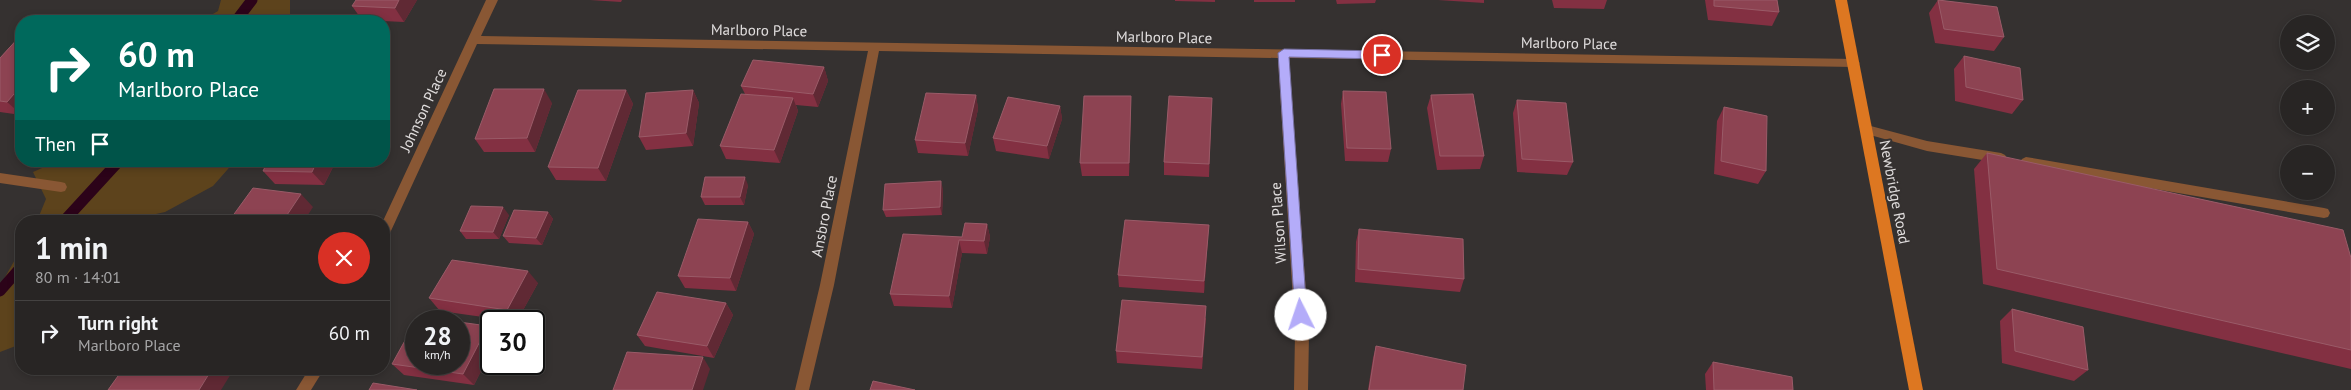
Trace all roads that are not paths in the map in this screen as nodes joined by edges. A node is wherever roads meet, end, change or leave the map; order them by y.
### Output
1 (492, 0) edge
2 (1841, 0) edge
3 (474, 40) junction
4 (874, 48) junction
5 (1284, 53) junction
6 (1854, 63) junction
7 (1867, 130) junction
8 (0, 178) edge
9 (61, 186) dead end
10 (2324, 213) dead end
11 (390, 220) edge
12 (313, 375) edge
13 (303, 390) edge
14 (802, 390) edge
15 (1301, 390) edge
16 (1916, 390) edge

1 - 3 street, Johnson Place
2 - 6 main road, Newbridge Road
3 - 4 street, Marlboro Place
3 - 11 street, Johnson Place
4 - 5 street, Marlboro Place
4 - 14 street, Ansbro Place
5 - 6 street, Marlboro Place
5 - 15 street, Wilson Place
6 - 7 main road, Newbridge Road
7 - 10 street
7 - 16 main road, Newbridge Road
8 - 9 street
12 - 13 street

